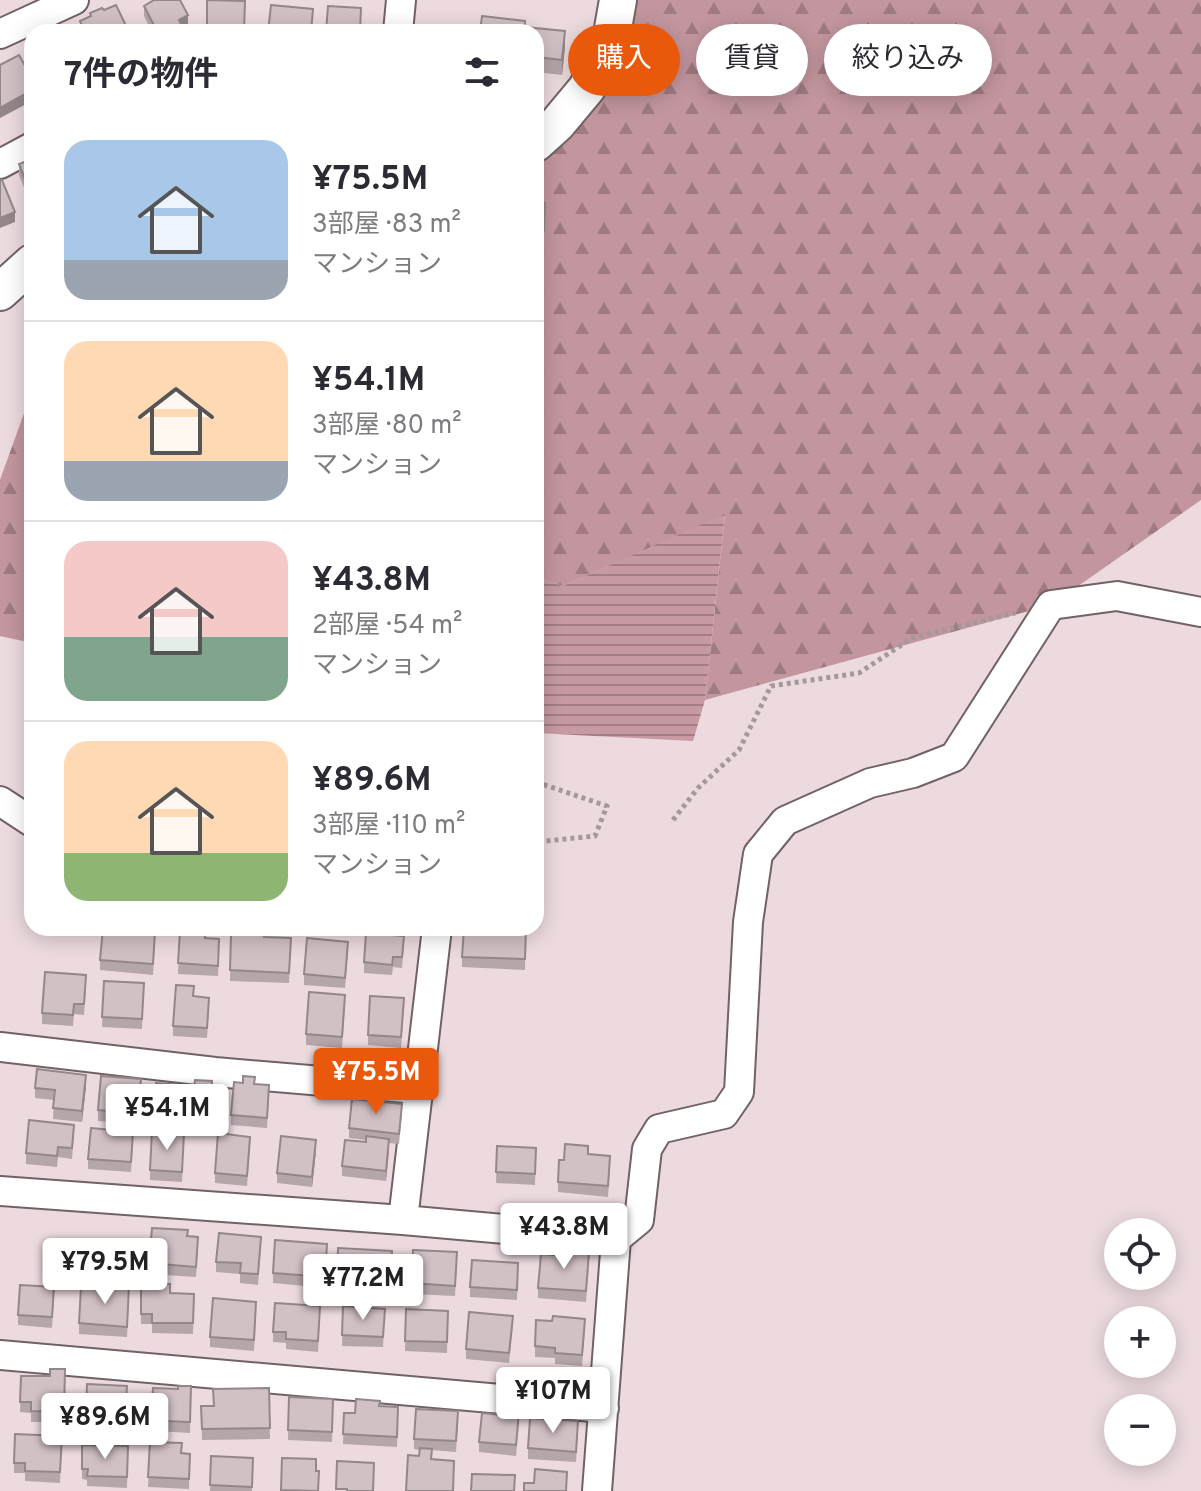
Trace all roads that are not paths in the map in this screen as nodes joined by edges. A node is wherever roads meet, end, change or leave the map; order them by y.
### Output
1 (74, 0) edge
2 (401, 0) edge
3 (618, 0) edge
4 (399, 24) edge
5 (0, 34) edge
6 (544, 136) edge
7 (24, 151) edge
8 (0, 164) edge
9 (24, 270) edge
10 (0, 292) edge
11 (1201, 612) edge
12 (0, 801) edge
13 (24, 817) edge
14 (436, 936) edge
15 (0, 1047) edge
16 (417, 1089) junction
17 (0, 1191) edge
18 (403, 1220) junction
19 (616, 1239) junction
20 (0, 1355) edge
21 (604, 1408) junction
22 (597, 1491) edge

1 - 5 street
2 - 4 street
3 - 6 street
7 - 8 street
9 - 10 street
11 - 19 street
12 - 13 street
14 - 16 street
15 - 16 street
16 - 18 street
17 - 18 street
18 - 19 street
19 - 21 street
20 - 21 street
21 - 22 street

